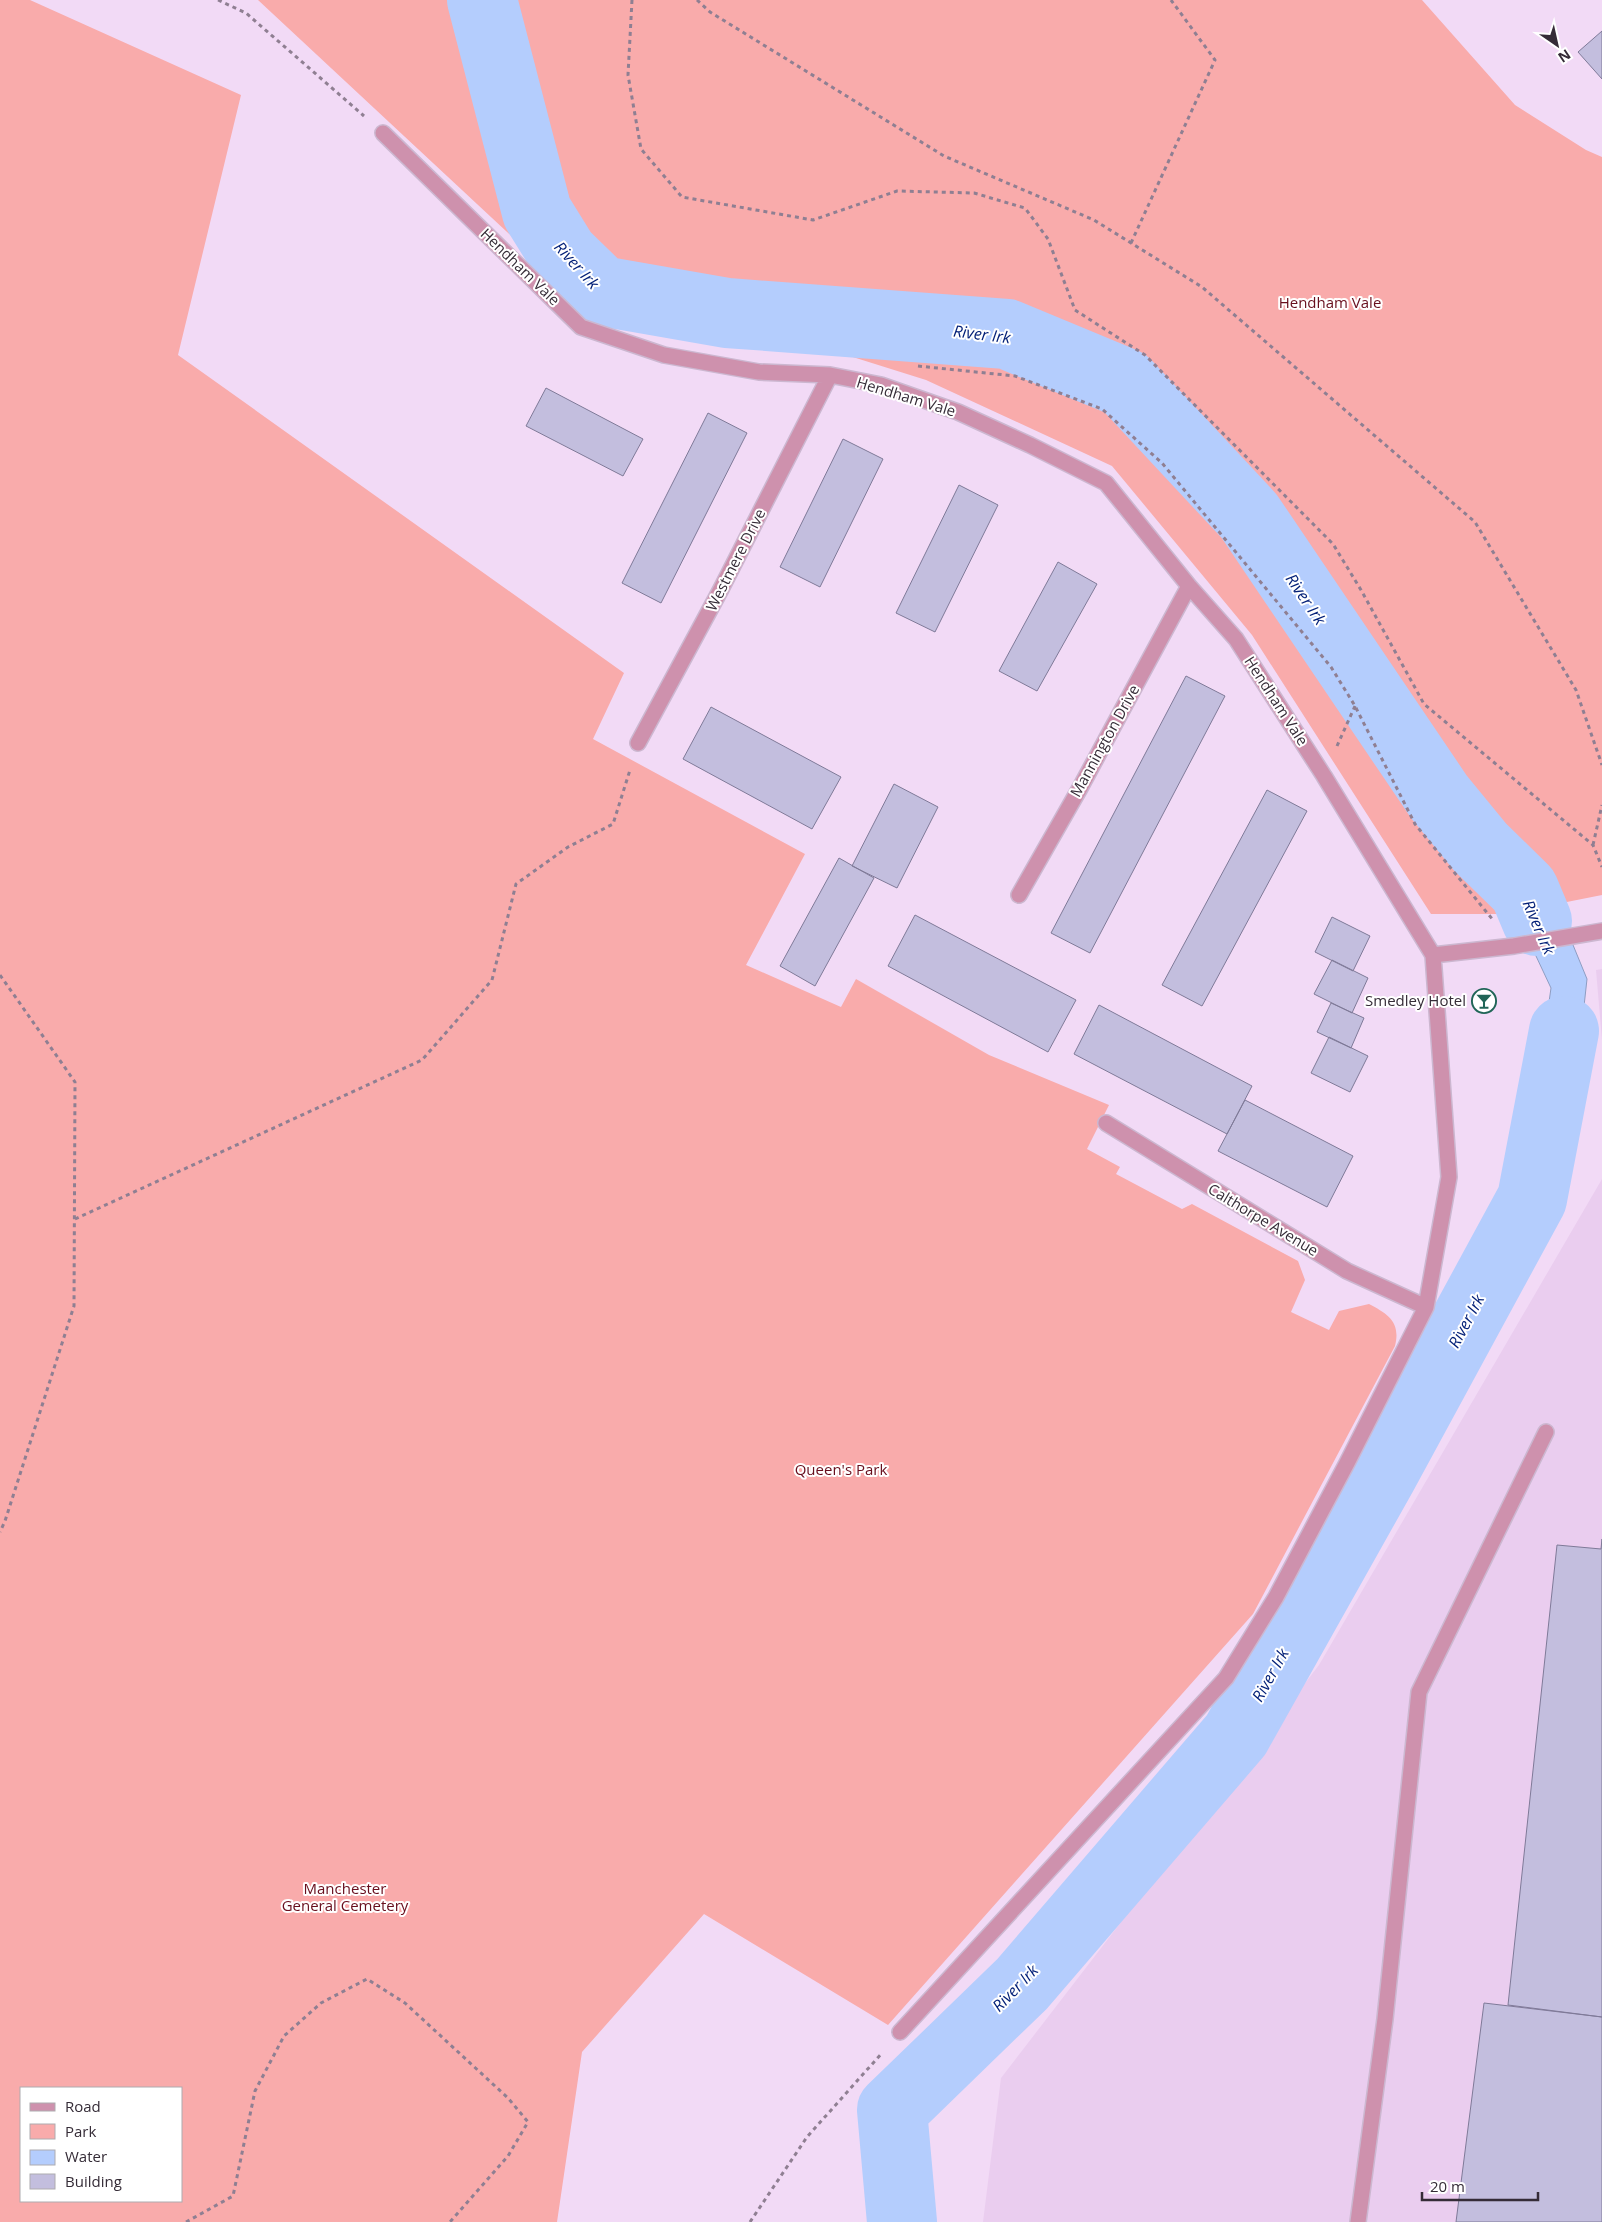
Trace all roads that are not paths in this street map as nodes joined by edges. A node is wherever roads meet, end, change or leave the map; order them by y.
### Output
1 (383, 133) road end
2 (830, 375) junction
3 (1189, 586) junction
4 (638, 744) road end
5 (1019, 895) dead end
6 (1596, 932) edge
7 (1433, 955) junction
8 (1106, 1124) dead end
9 (1426, 1307) junction
10 (1546, 1432) dead end
11 (900, 2032) road end
12 (1358, 2222) edge

1 - 2 street, Hendham Vale
2 - 3 street, Hendham Vale
2 - 4 street, Westmere Drive
3 - 5 street, Mannington Drive
3 - 7 street, Hendham Vale
6 - 7 street
7 - 9 street
8 - 9 street, Calthorpe Avenue
9 - 11 street
10 - 12 street

